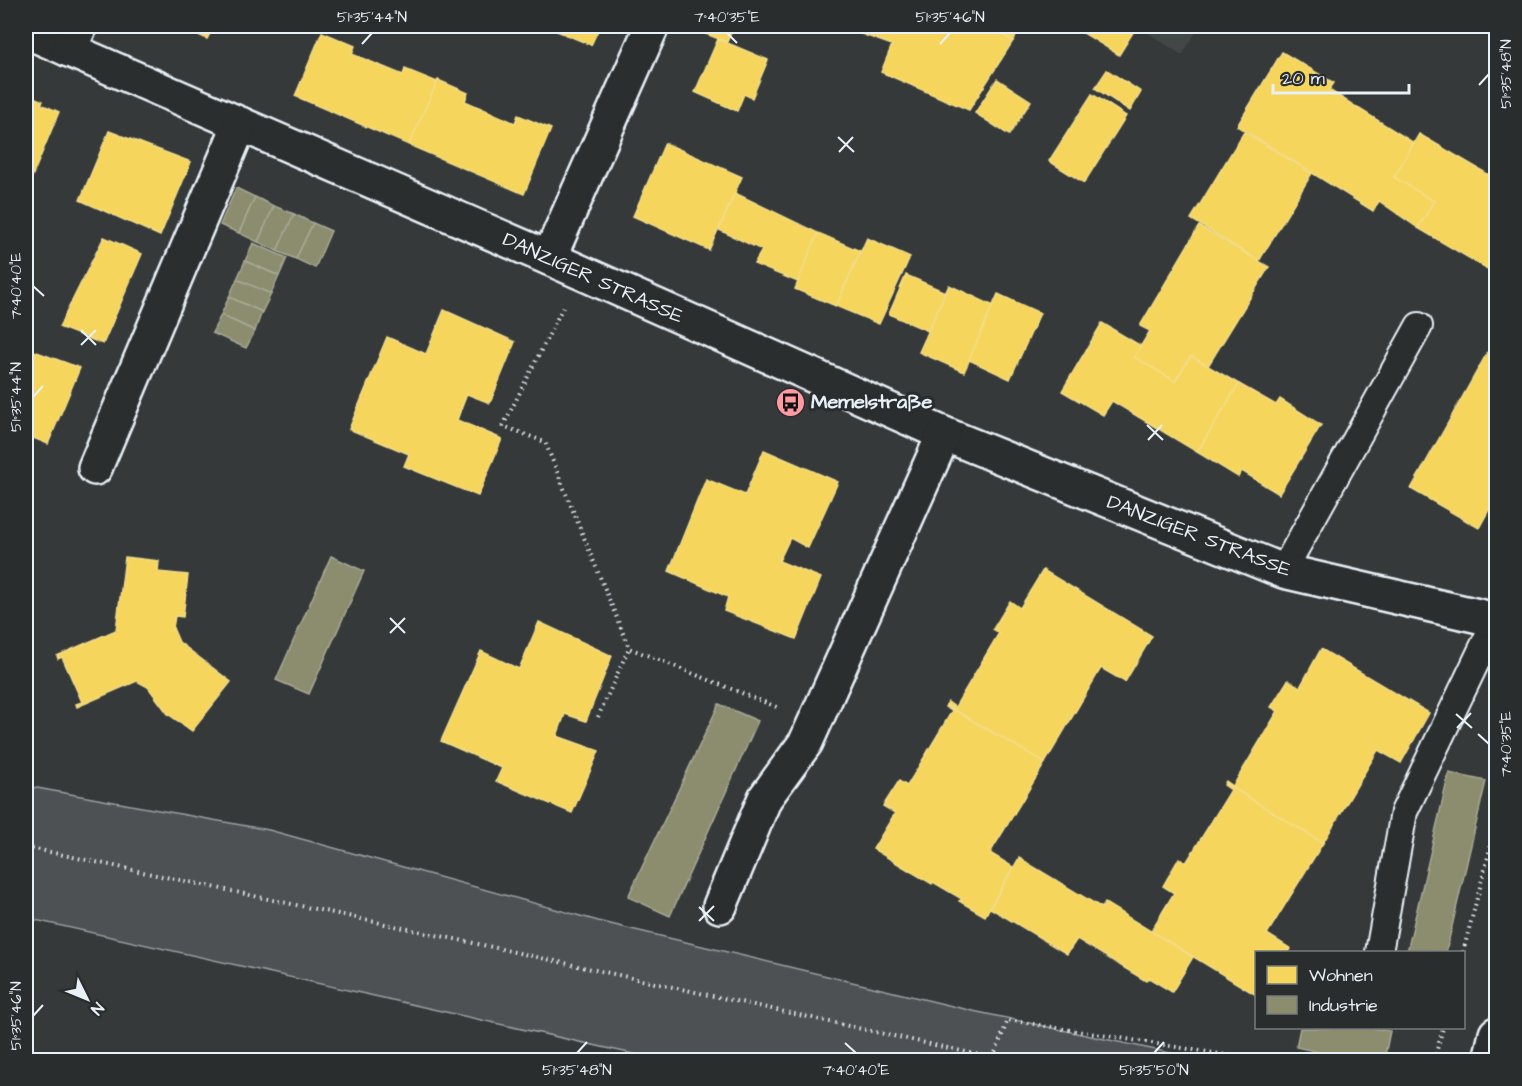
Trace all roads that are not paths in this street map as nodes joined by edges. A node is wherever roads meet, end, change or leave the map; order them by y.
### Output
1 (652, 26) edge
2 (26, 32) edge
3 (75, 38) edge
4 (240, 124) junction
5 (549, 258) junction
6 (1419, 326) dead end
7 (944, 434) junction
8 (95, 468) dead end
9 (1283, 571) junction
10 (1497, 620) edge
11 (720, 906) dead end
12 (1379, 951) edge
13 (1497, 1034) edge
14 (1490, 1060) edge

1 - 5 street
2 - 3 street, DANZIGER STRASSE
3 - 4 street, DANZIGER STRASSE
4 - 5 street, DANZIGER STRASSE
4 - 8 street
5 - 7 street, DANZIGER STRASSE
6 - 9 lane
7 - 9 street, DANZIGER STRASSE
7 - 11 street
9 - 10 street, DANZIGER STRASSE
10 - 12 lane
13 - 14 street

